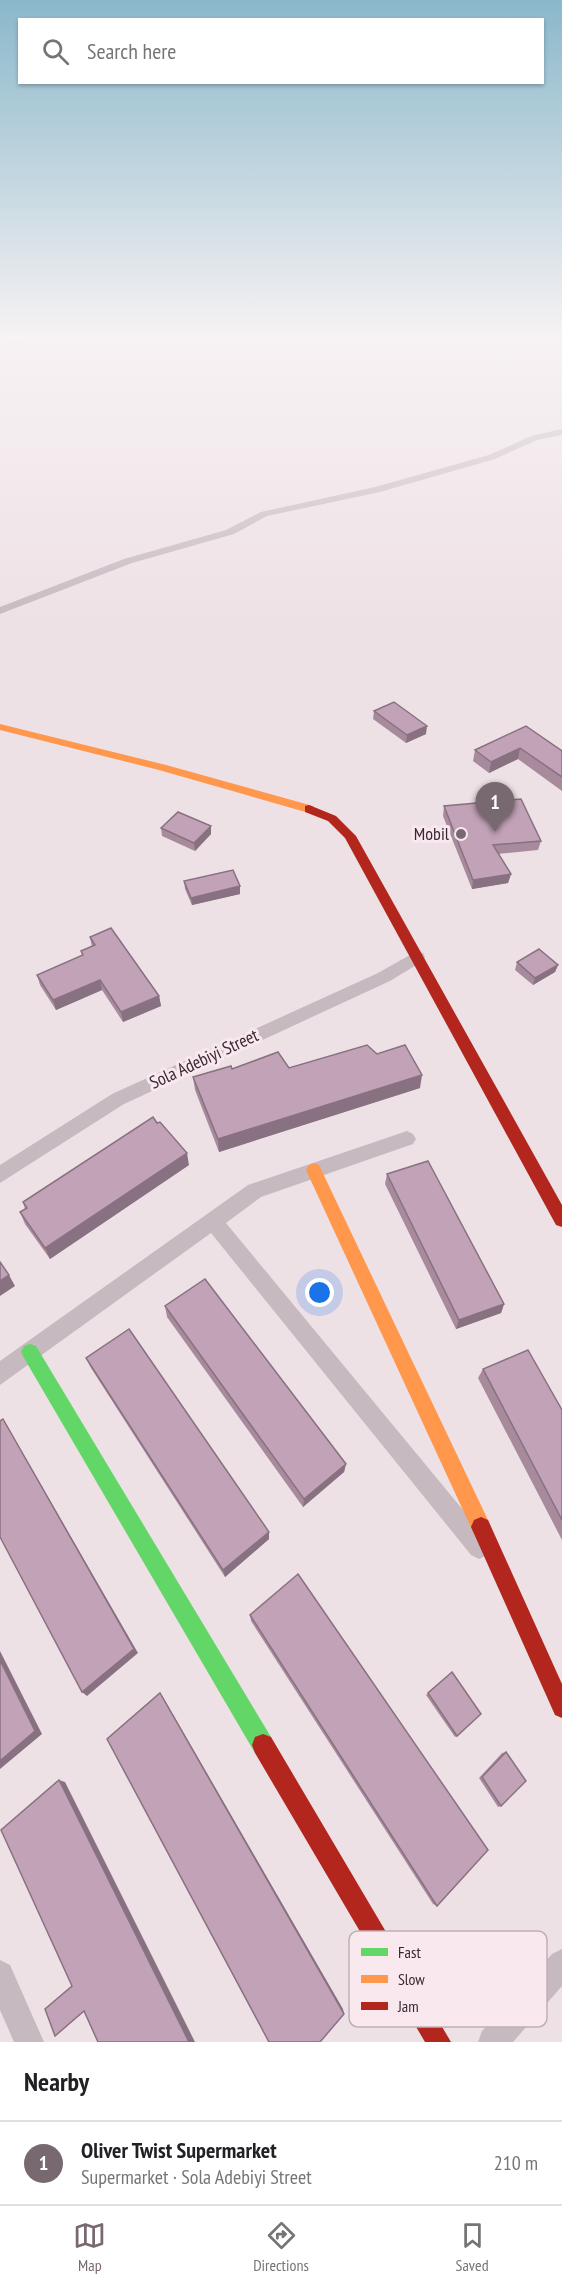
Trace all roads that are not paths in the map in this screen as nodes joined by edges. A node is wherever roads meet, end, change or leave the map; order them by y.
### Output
1 (561, 432) edge
2 (0, 611) edge
3 (0, 727) edge
4 (417, 957) junction
5 (407, 1139) dead end
6 (314, 1170) junction
7 (0, 1175) edge
8 (212, 1220) junction
9 (562, 1220) edge
10 (30, 1352) junction
11 (0, 1374) edge
12 (506, 1581) junction
13 (562, 1708) edge
14 (373, 1931) edge
15 (562, 1964) edge
16 (0, 1975) edge
17 (547, 1981) edge
18 (430, 2027) edge
19 (506, 2027) edge
20 (29, 2042) edge
21 (439, 2042) edge
22 (493, 2042) edge

1 - 2 street
3 - 4 street
4 - 7 street, Sola Adebiyi Street
4 - 9 street
5 - 6 street
6 - 8 street
6 - 12 street
8 - 10 street
8 - 12 street
10 - 11 street
10 - 14 street
12 - 13 street
15 - 17 street
16 - 20 street
18 - 21 street
19 - 22 street

